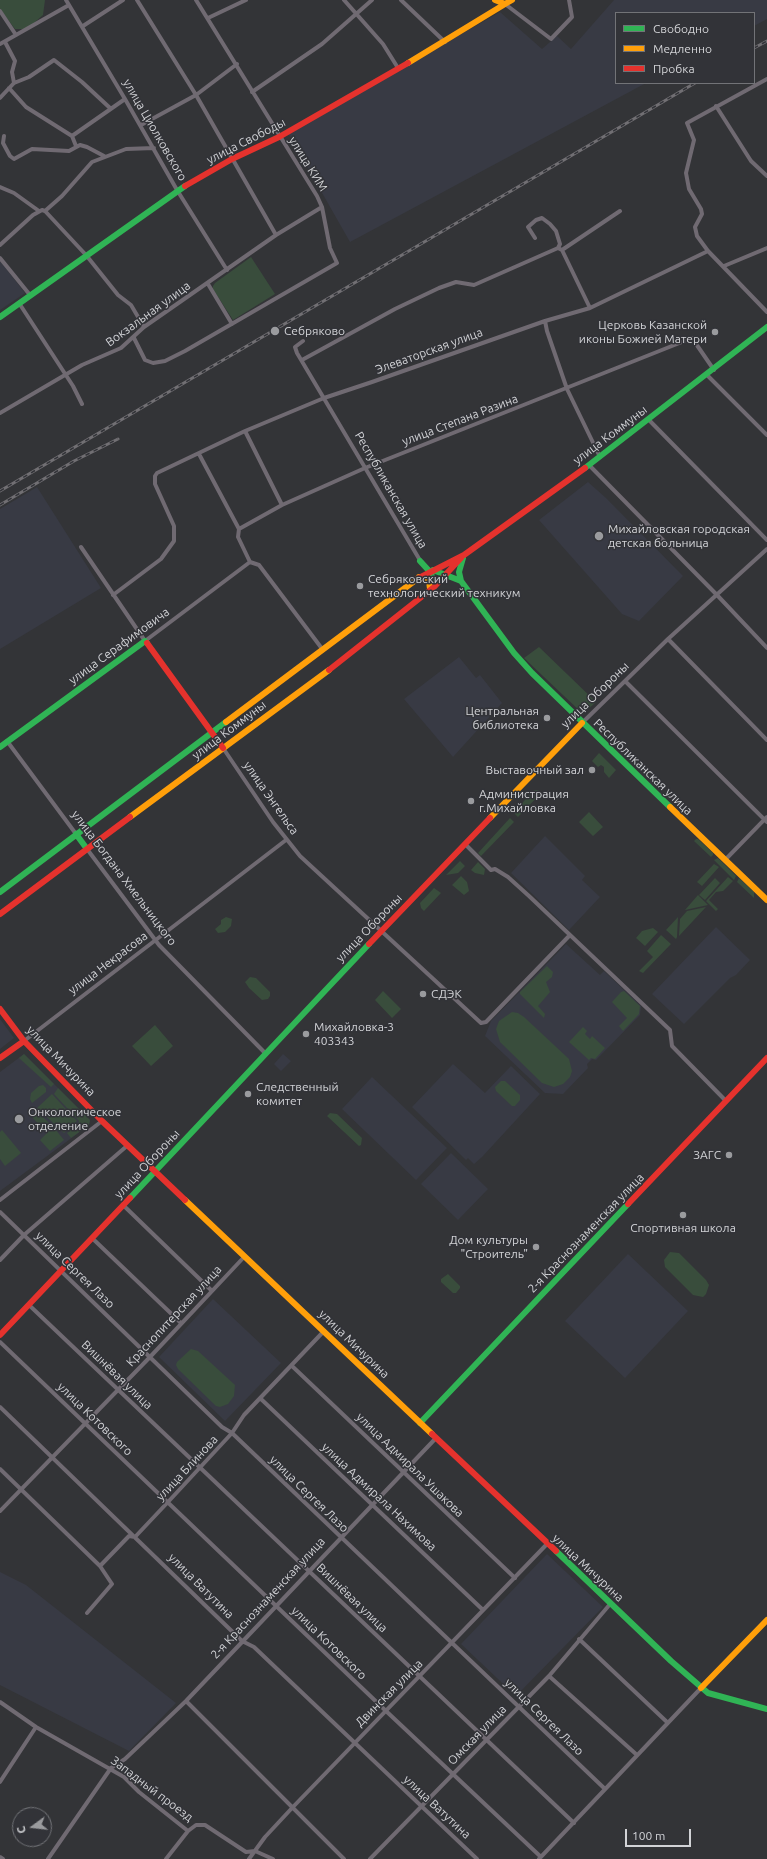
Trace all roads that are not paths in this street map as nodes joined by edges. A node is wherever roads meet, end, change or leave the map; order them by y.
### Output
1 (66, 0) edge
2 (123, 0) edge
3 (137, 0) edge
4 (196, 0) edge
5 (246, 0) edge
6 (344, 0) edge
7 (372, 0) edge
8 (401, 0) edge
9 (495, 0) edge
10 (512, 0) edge
11 (569, 0) edge
12 (505, 4) junction
13 (69, 5) junction
14 (0, 11) edge
15 (356, 14) junction
16 (208, 18) junction
17 (83, 26) junction
18 (16, 35) junction
19 (5, 42) junction
20 (445, 42) junction
21 (0, 44) edge
22 (237, 64) junction
23 (398, 68) junction
24 (767, 79) edge
25 (14, 83) junction
26 (8, 88) junction
27 (252, 92) junction
28 (196, 94) junction
29 (0, 98) edge
30 (125, 99) junction
31 (716, 106) junction
32 (110, 108) junction
33 (141, 125) junction
34 (4, 136) dead end
35 (72, 136) junction
36 (279, 137) junction
37 (76, 146) junction
38 (154, 148) junction
39 (104, 156) junction
40 (232, 159) junction
41 (767, 176) edge
42 (0, 187) edge
43 (177, 190) junction
44 (322, 207) junction
45 (39, 211) junction
46 (45, 211) junction
47 (620, 211) dead end
48 (276, 236) junction
49 (535, 238) dead end
50 (0, 245) edge
51 (558, 248) junction
52 (767, 248) edge
53 (562, 250) junction
54 (708, 252) junction
55 (86, 255) junction
56 (0, 258) edge
57 (724, 266) junction
58 (227, 270) junction
59 (208, 284) junction
60 (30, 295) junction
61 (19, 303) junction
62 (590, 308) junction
63 (767, 312) edge
64 (0, 317) edge
65 (545, 320) junction
66 (232, 324) junction
67 (144, 327) junction
68 (767, 327) edge
69 (134, 338) junction
70 (303, 341) dead end
71 (302, 360) junction
72 (714, 370) junction
73 (65, 375) junction
74 (707, 375) junction
75 (567, 389) junction
76 (324, 398) junction
77 (82, 404) dead end
78 (0, 413) edge
79 (648, 420) junction
80 (245, 431) junction
81 (767, 435) edge
82 (199, 454) junction
83 (600, 457) junction
84 (589, 465) junction
85 (365, 468) junction
86 (282, 505) junction
87 (239, 529) junction
88 (767, 540) edge
89 (81, 547) dead end
90 (767, 549) edge
91 (464, 555) junction
92 (420, 561) junction
93 (250, 562) junction
94 (432, 570) junction
95 (446, 574) junction
96 (419, 577) junction
97 (461, 581) junction
98 (430, 590) junction
99 (113, 595) junction
100 (717, 595) junction
101 (668, 639) junction
102 (145, 641) junction
103 (767, 648) edge
104 (323, 650) junction
105 (625, 681) junction
106 (582, 723) junction
107 (213, 733) junction
108 (767, 740) edge
109 (7, 741) junction
110 (0, 747) edge
111 (224, 748) junction
112 (766, 819) edge
113 (76, 834) junction
114 (286, 840) junction
115 (465, 844) junction
116 (87, 849) junction
117 (725, 860) junction
118 (0, 892) edge
119 (767, 900) edge
120 (0, 914) edge
121 (382, 931) junction
122 (570, 935) junction
123 (156, 941) junction
124 (0, 1008) edge
125 (24, 1041) junction
126 (266, 1054) junction
127 (0, 1058) edge
128 (767, 1058) edge
129 (726, 1101) junction
130 (102, 1121) junction
131 (128, 1145) junction
132 (156, 1170) junction
133 (0, 1200) edge
134 (123, 1205) junction
135 (0, 1212) edge
136 (24, 1235) junction
137 (92, 1238) junction
138 (245, 1255) junction
139 (0, 1260) edge
140 (61, 1271) junction
141 (211, 1290) junction
142 (29, 1305) junction
143 (181, 1323) junction
144 (324, 1331) junction
145 (0, 1335) edge
146 (0, 1342) edge
147 (150, 1357) junction
148 (292, 1366) junction
149 (118, 1390) junction
150 (260, 1399) junction
151 (0, 1407) edge
152 (86, 1423) junction
153 (420, 1423) junction
154 (232, 1433) junction
155 (436, 1438) junction
156 (53, 1458) junction
157 (200, 1468) junction
158 (0, 1469) edge
159 (404, 1472) junction
160 (21, 1489) junction
161 (168, 1502) junction
162 (372, 1505) junction
163 (0, 1511) edge
164 (135, 1537) junction
165 (340, 1538) junction
166 (547, 1544) junction
167 (100, 1566) junction
168 (309, 1571) junction
169 (515, 1578) junction
170 (610, 1604) junction
171 (276, 1606) junction
172 (483, 1610) junction
173 (87, 1612) dead end
174 (767, 1620) edge
175 (579, 1639) junction
176 (242, 1642) junction
177 (453, 1643) junction
178 (549, 1676) junction
179 (419, 1677) junction
180 (701, 1688) junction
181 (186, 1701) junction
182 (0, 1702) edge
183 (519, 1707) junction
184 (767, 1709) edge
185 (386, 1711) junction
186 (668, 1723) junction
187 (36, 1727) junction
188 (487, 1740) junction
189 (354, 1743) junction
190 (637, 1755) junction
191 (111, 1768) junction
192 (454, 1773) junction
193 (0, 1782) edge
194 (605, 1789) junction
195 (292, 1808) junction
196 (422, 1808) junction
197 (574, 1823) junction
198 (188, 1831) junction
199 (255, 1851) junction
200 (374, 1855) junction
201 (0, 1857) edge
202 (540, 1858) edge
203 (3, 1859) edge
204 (48, 1859) edge
205 (166, 1859) edge
206 (250, 1859) edge
207 (273, 1859) edge
208 (344, 1859) edge
209 (370, 1859) edge
210 (379, 1859) edge
211 (477, 1859) edge

1 - 13 street, улица Циолковского
2 - 17 street
3 - 28 street
4 - 16 street, улица КИМ
5 - 16 street
6 - 15 street
7 - 15 street
8 - 20 street
9 - 12 street
10 - 12 street, улица Свободы
11 - 12 street
12 - 20 street, улица Свободы
13 - 17 street, улица Циолковского
13 - 18 street
14 - 18 street
15 - 23 street
15 - 27 street
16 - 22 street, улица КИМ
17 - 30 street, улица Циолковского
18 - 19 street
19 - 21 street
19 - 25 street
20 - 23 street, улица Свободы
22 - 27 street, улица КИМ
22 - 28 street
23 - 36 street, улица Свободы
24 - 31 street
25 - 26 street
25 - 32 street
26 - 29 street
26 - 35 street
27 - 36 street, улица КИМ
28 - 33 street
28 - 40 street
30 - 32 street
30 - 33 street, улица Циолковского
31 - 41 street
31 - 54 street
32 - 35 street
33 - 38 street, улица Циолковского
34 - 37 street
35 - 37 street
36 - 40 street, улица Свободы
36 - 44 street, улица КИМ
37 - 39 street
38 - 39 street
38 - 43 street, улица Циолковского
39 - 46 street
40 - 43 street, улица Свободы
40 - 48 street
42 - 45 street
43 - 55 street, улица Свободы
43 - 58 street, улица Циолковского
44 - 48 street, Вокзальная улица
44 - 66 street, улица КИМ
45 - 46 street
45 - 50 street
46 - 55 street
47 - 53 street
48 - 58 street, Вокзальная улица
49 - 51 street
51 - 53 street
51 - 71 street
52 - 57 street
53 - 62 street
54 - 57 street
54 - 62 street, Элеваторская улица
55 - 60 street, улица Свободы
55 - 67 street
56 - 60 street
57 - 63 street
58 - 59 street, Вокзальная улица
59 - 66 street
59 - 67 street, Вокзальная улица
60 - 61 street, улица Свободы
61 - 64 street, улица Свободы
61 - 73 street
62 - 65 street, Элеваторская улица
65 - 75 street
65 - 76 street, Элеваторская улица
66 - 69 street
67 - 69 street, Вокзальная улица
68 - 72 street, улица Коммуны
69 - 73 street, Вокзальная улица
70 - 71 street, Республиканская улица
71 - 76 street, Республиканская улица
72 - 74 street, улица Коммуны
72 - 75 street, улица Степана Разина
73 - 77 street
73 - 78 street, Вокзальная улица
74 - 79 street, улица Коммуны
74 - 81 street
75 - 83 street
75 - 85 street, улица Степана Разина
76 - 80 street, Элеваторская улица
76 - 85 street, Республиканская улица
79 - 83 street, улица Коммуны
79 - 88 street
80 - 82 street, Элеваторская улица
80 - 86 street
82 - 87 street
82 - 99 street, Элеваторская улица
83 - 84 street, улица Коммуны
84 - 91 street, улица Коммуны
84 - 100 street
85 - 86 street, улица Степана Разина
85 - 92 street, Республиканская улица
86 - 87 street, улица Степана Разина
87 - 93 street
89 - 99 street, улица Энгельса
90 - 100 street, улица Обороны
91 - 94 street, улица Коммуны
91 - 95 street, улица Коммуны
91 - 97 street
92 - 94 street
92 - 96 street
93 - 102 street, улица Серафимовича
93 - 104 street
94 - 95 street, Республиканская улица
94 - 96 street, улица Коммуны
94 - 98 street
95 - 97 street, Республиканская улица
95 - 98 street, улица Коммуны
96 - 98 street
96 - 104 street, улица Коммуны
97 - 106 street, Республиканская улица
98 - 111 street, улица Коммуны
99 - 102 street, улица Энгельса
100 - 101 street, улица Обороны
100 - 103 street
101 - 105 street, улица Обороны
101 - 108 street
102 - 107 street, улица Энгельса
102 - 109 street, улица Серафимовича
104 - 107 street, улица Коммуны
105 - 106 street, улица Обороны
105 - 112 street
106 - 115 street, улица Обороны
106 - 117 street, Республиканская улица
107 - 111 street, улица Энгельса
107 - 113 street, улица Коммуны
109 - 110 street, улица Серафимовича
109 - 113 street, улица Богдана Хмельницкого
111 - 114 street, улица Энгельса
111 - 116 street, улица Коммуны
112 - 117 street
113 - 116 street, улица Богдана Хмельницкого
113 - 118 street, улица Коммуны
114 - 121 street, улица Энгельса
114 - 123 street, улица Некрасова
115 - 121 street, улица Обороны
115 - 122 street
116 - 120 street, улица Коммуны
116 - 123 street, улица Богдана Хмельницкого
117 - 119 street, Республиканская улица
121 - 122 street, улица Энгельса
121 - 126 street, улица Обороны
122 - 129 street
123 - 125 street, улица Некрасова
123 - 126 street, улица Богдана Хмельницкого
124 - 125 street, улица Мичурина
125 - 127 street, улица Некрасова
125 - 130 street, улица Мичурина
126 - 132 street, улица Обороны
128 - 129 street, 2-я Краснознаменская улица
129 - 153 street, 2-я Краснознаменская улица
130 - 131 street, улица Мичурина
130 - 133 street
131 - 132 street, улица Мичурина
131 - 136 street
132 - 134 street, улица Обороны
132 - 138 street, улица Мичурина
134 - 137 street, улица Обороны
134 - 141 street
135 - 136 street, улица Сергея Лазо
136 - 139 street
136 - 140 street, улица Сергея Лазо
137 - 140 street, улица Обороны
137 - 143 street
138 - 141 street, Краснопитерская улица
138 - 144 street, улица Мичурина
140 - 142 street, улица Обороны
140 - 147 street, улица Сергея Лазо
141 - 143 street, Краснопитерская улица
142 - 145 street, улица Обороны
142 - 149 street, Вишнёвая улица
143 - 147 street, Краснопитерская улица
144 - 148 street, улица Блинова
144 - 153 street, улица Мичурина
146 - 152 street, улица Котовского
147 - 149 street, Краснопитерская улица
147 - 154 street, улица Сергея Лазо
148 - 150 street, улица Блинова
148 - 159 street, улица Адмирала Ушакова
149 - 152 street, Краснопитерская улица
149 - 157 street, Вишнёвая улица
150 - 154 street, улица Блинова
150 - 162 street, улица Адмирала Нахимова
151 - 156 street, улица Ватутина
152 - 156 street, Краснопитерская улица
152 - 161 street, улица Котовского
153 - 155 street, улица Мичурина
154 - 157 street, улица Блинова
154 - 165 street, улица Сергея Лазо
155 - 159 street, 2-я Краснознаменская улица
155 - 166 street, улица Мичурина
156 - 160 street, Краснопитерская улица
156 - 164 street, улица Ватутина
157 - 161 street, улица Блинова
157 - 168 street, Вишнёвая улица
158 - 160 street
159 - 162 street, 2-я Краснознаменская улица
159 - 169 street, улица Адмирала Ушакова
160 - 163 street, Краснопитерская улица
160 - 167 street
161 - 164 street, улица Блинова
161 - 171 street, улица Котовского
162 - 165 street, 2-я Краснознаменская улица
162 - 172 street, улица Адмирала Нахимова
164 - 167 street, улица Блинова
164 - 176 street, улица Ватутина
165 - 168 street, 2-я Краснознаменская улица
165 - 177 street, улица Сергея Лазо
166 - 169 street, Двинская улица
166 - 170 street, улица Мичурина
167 - 173 street
168 - 171 street, 2-я Краснознаменская улица
168 - 179 street, Вишнёвая улица
169 - 172 street, Двинская улица
170 - 175 street, Омская улица
170 - 180 street, улица Мичурина
171 - 176 street, 2-я Краснознаменская улица
171 - 185 street, улица Котовского
172 - 177 street, Двинская улица
174 - 180 street
175 - 178 street, Омская улица
175 - 186 street
176 - 181 street, 2-я Краснознаменская улица
176 - 189 street, улица Ватутина
177 - 179 street, Двинская улица
177 - 183 street, улица Сергея Лазо
178 - 183 street, Омская улица
178 - 190 street
179 - 185 street, Двинская улица
179 - 188 street, Вишнёвая улица
180 - 184 street, улица Мичурина
180 - 186 street
181 - 191 street, 2-я Краснознаменская улица
181 - 195 street
182 - 187 street, Западный проезд
183 - 188 street, Омская улица
183 - 194 street, улица Сергея Лазо
185 - 189 street, Двинская улица
185 - 192 street, улица Котовского
186 - 190 street
187 - 191 street, Западный проезд
187 - 193 street
188 - 192 street, Омская улица
188 - 197 street, Вишнёвая улица
189 - 195 street, Двинская улица
189 - 196 street, улица Ватутина
190 - 194 street
191 - 198 street, Западный проезд
191 - 204 street
192 - 196 street, Омская улица
192 - 202 street, улица Котовского
194 - 197 street
195 - 199 street, Двинская улица
195 - 208 street
196 - 200 street, Омская улица
196 - 211 street, улица Ватутина
197 - 202 street
198 - 199 street, Западный проезд
198 - 205 street
199 - 206 street, Двинская улица
199 - 207 street, Западный проезд
200 - 209 street, Омская улица
200 - 210 street
201 - 203 street

